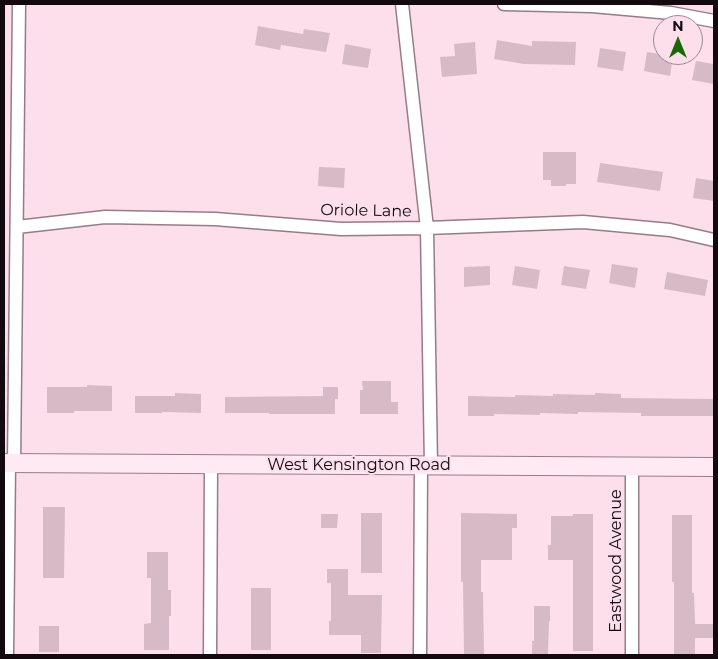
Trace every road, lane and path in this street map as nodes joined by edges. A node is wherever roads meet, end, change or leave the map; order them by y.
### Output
1 (18, 4) edge
2 (402, 4) edge
3 (504, 4) edge
4 (714, 20) edge
5 (16, 226) junction
6 (427, 228) junction
7 (714, 240) edge
8 (9, 463) edge
9 (211, 464) junction
10 (426, 466) junction
11 (632, 467) junction
12 (714, 467) edge
13 (7, 655) edge
14 (210, 655) edge
15 (420, 655) edge
16 (632, 655) edge

1 - 5 street
2 - 6 street
3 - 4 street
5 - 6 street, Oriole Lane
5 - 8 street
6 - 7 street, Oriole Lane
6 - 10 street
8 - 9 main road, West Kensington Road
8 - 13 street
9 - 10 main road, West Kensington Road
9 - 14 street
10 - 11 main road, West Kensington Road
10 - 15 street
11 - 12 main road, West Kensington Road
11 - 16 street, Eastwood Avenue

